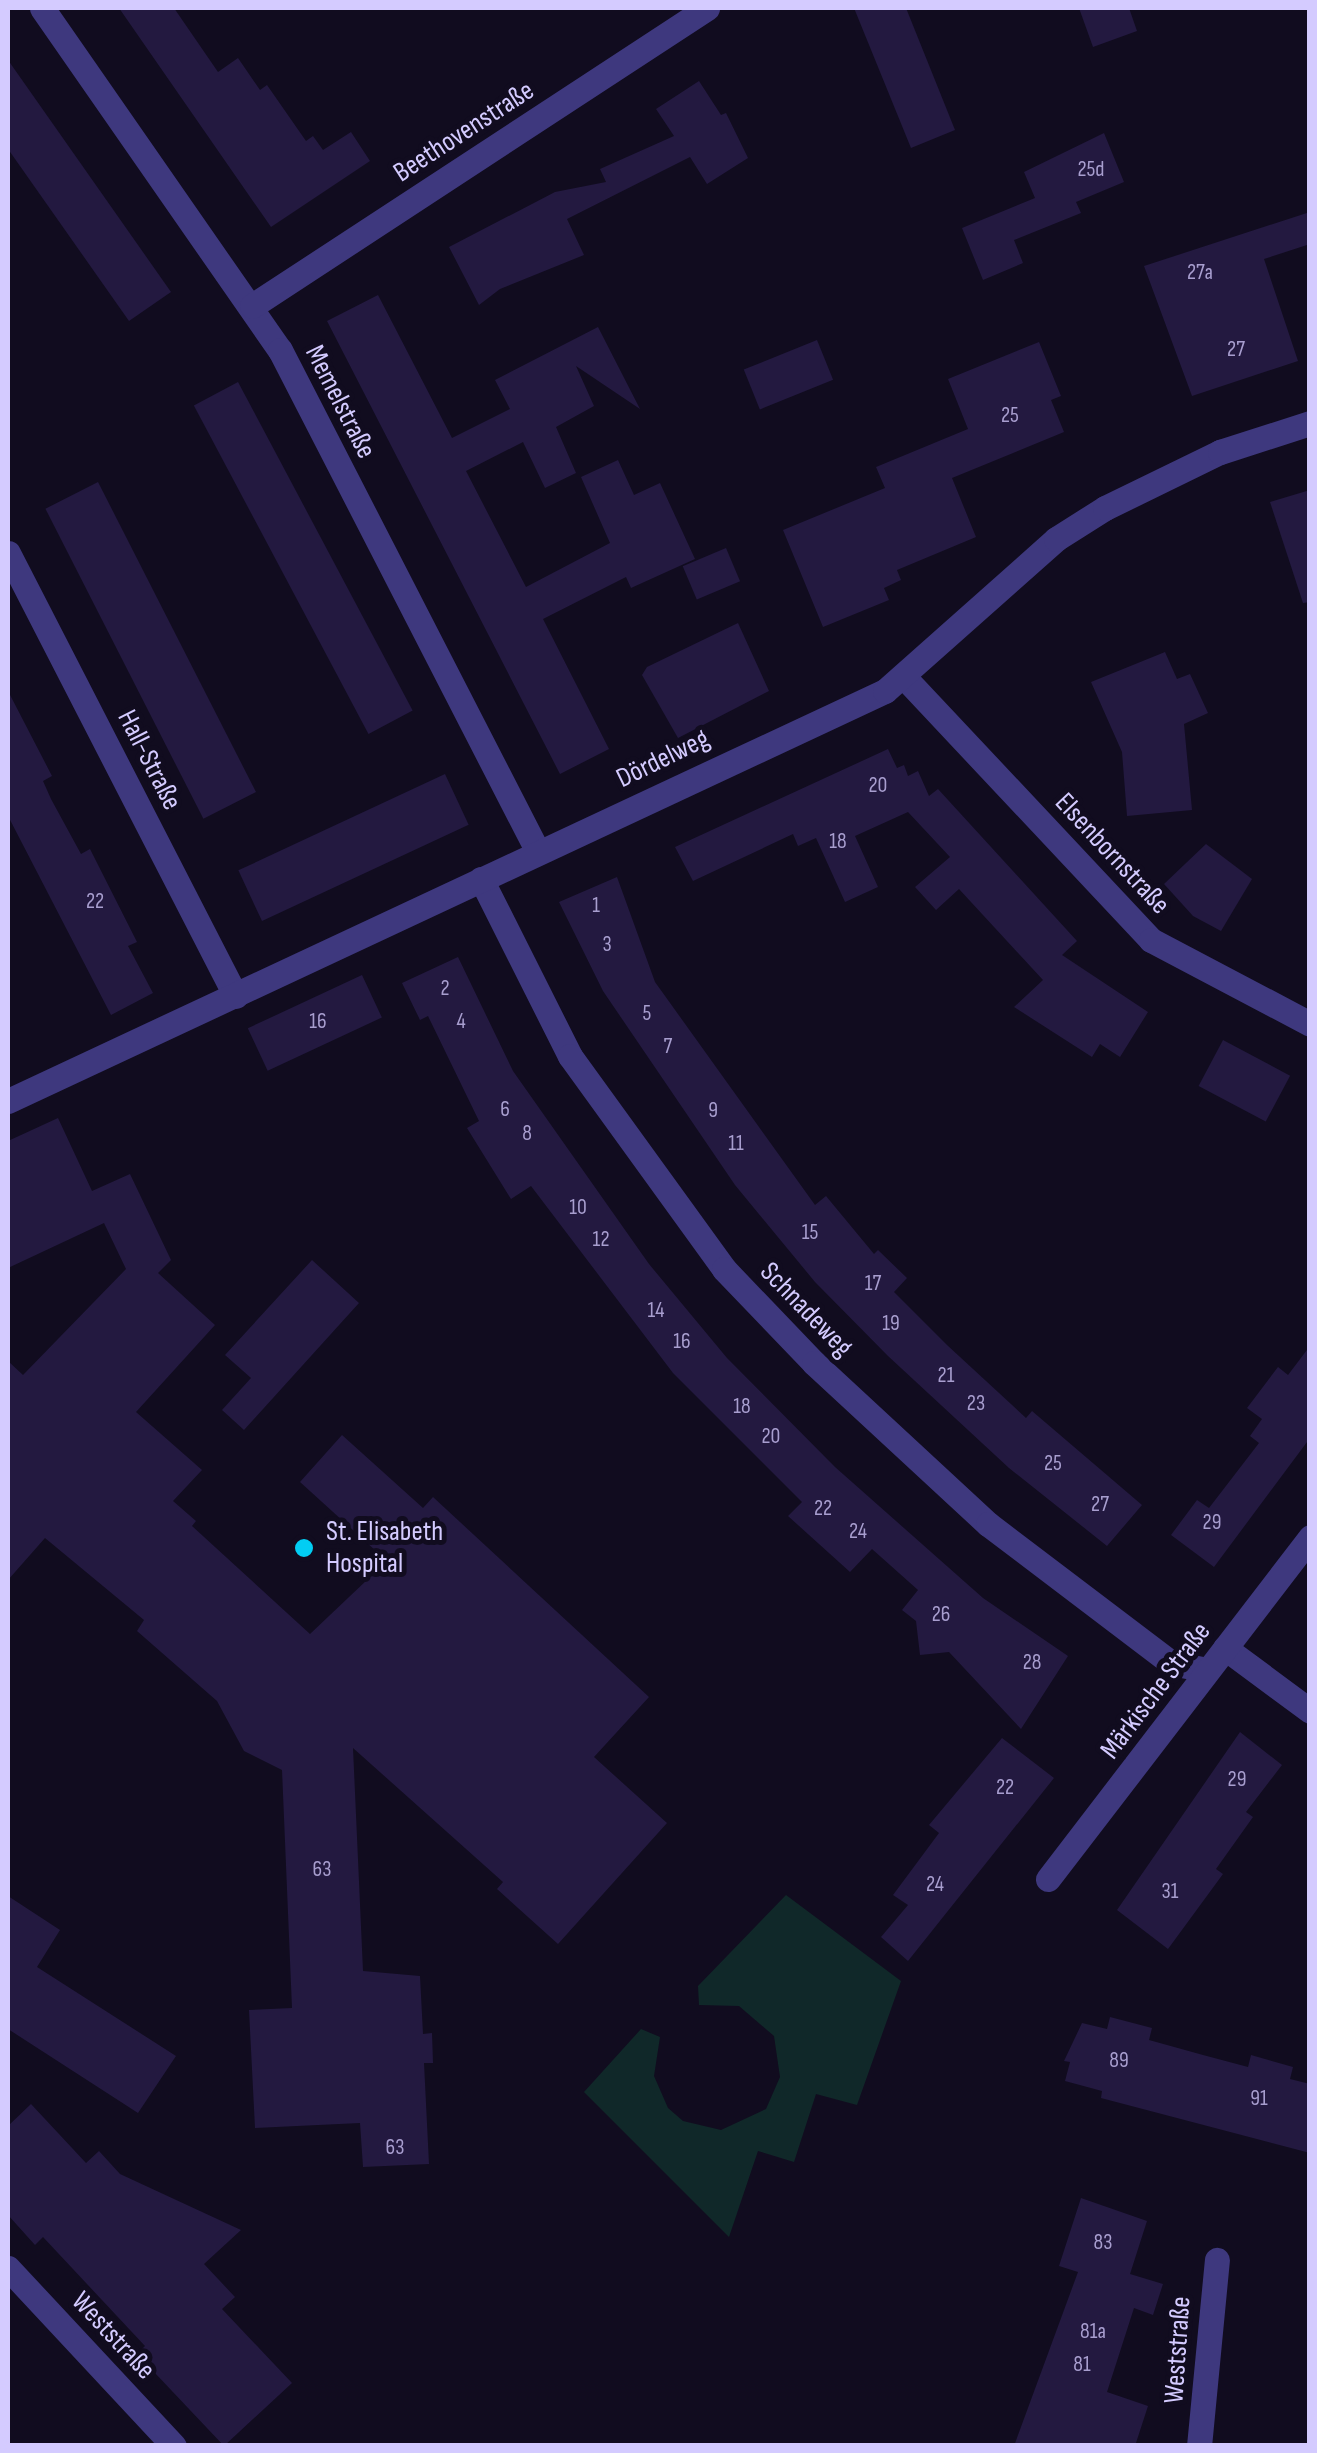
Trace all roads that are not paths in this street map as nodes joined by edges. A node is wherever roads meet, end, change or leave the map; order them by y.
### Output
1 (42, 8) edge
2 (707, 8) edge
3 (252, 306) junction
4 (1310, 423) edge
5 (8, 553) edge
6 (906, 679) junction
7 (538, 852) junction
8 (481, 880) junction
9 (236, 996) junction
10 (1310, 1024) edge
11 (8, 1101) edge
12 (1310, 1537) edge
13 (1225, 1648) junction
14 (1206, 1670) junction
15 (1310, 1711) edge
16 (1048, 1879) dead end
17 (1217, 2260) dead end
18 (8, 2268) edge
19 (174, 2446) edge
20 (1199, 2446) edge

1 - 3 street, Memelstraße
2 - 3 street, Beethovenstraße
3 - 7 street, Memelstraße
4 - 6 street, Dördelweg
5 - 9 street, Hall-Straße
6 - 7 street, Dördelweg
6 - 10 street, Elsenbornstraße
7 - 8 street, Dördelweg
8 - 9 street, Dördelweg
8 - 14 street, Schnadeweg
9 - 11 street, Dördelweg
12 - 13 street, Märkische Straße
13 - 14 street, Märkische Straße
13 - 15 street
14 - 16 street, Märkische Straße
17 - 20 street, Weststraße
18 - 19 street, Weststraße

